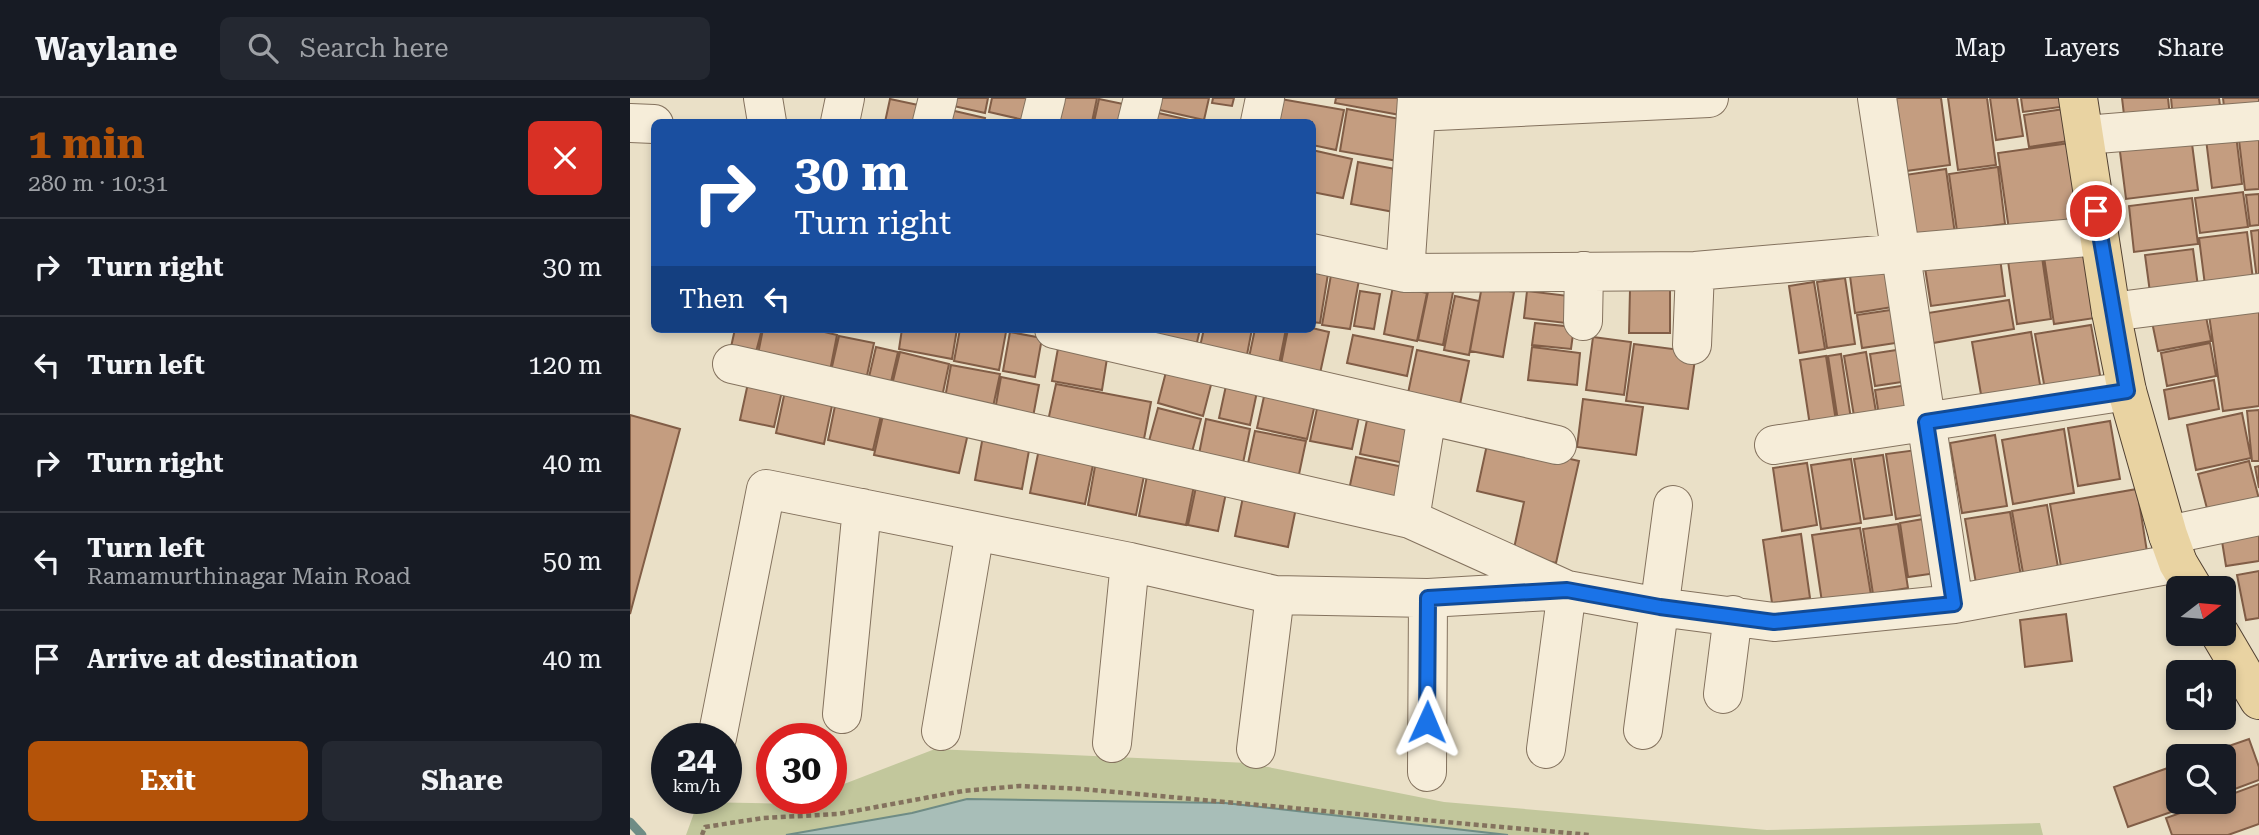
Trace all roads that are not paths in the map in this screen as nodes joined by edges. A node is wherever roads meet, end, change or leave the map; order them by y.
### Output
1 (763, 98) edge
2 (845, 98) edge
3 (938, 98) edge
4 (1046, 98) edge
5 (1143, 98) edge
6 (1265, 98) edge
7 (1709, 98) edge
8 (1877, 98) edge
9 (2078, 98) edge
10 (1416, 105) edge
11 (766, 119) edge
12 (841, 119) edge
13 (933, 119) edge
14 (1041, 119) edge
15 (1138, 119) edge
16 (1261, 119) edge
17 (2259, 121) edge
18 (630, 123) edge
19 (651, 124) edge
20 (2085, 135) junction
21 (2099, 236) junction
22 (1316, 254) edge
23 (1900, 254) junction
24 (1584, 271) junction
25 (1695, 271) junction
26 (1405, 273) junction
27 (2259, 293) edge
28 (2111, 312) junction
29 (1583, 321) dead end
30 (1072, 333) edge
31 (1692, 345) dead end
32 (732, 364) dead end
33 (2127, 391) junction
34 (1427, 415) junction
35 (1926, 422) junction
36 (1557, 445) dead end
37 (1774, 445) dead end
38 (1673, 505) dead end
39 (862, 508) junction
40 (2259, 516) edge
41 (1410, 519) junction
42 (975, 531) junction
43 (1130, 562) junction
44 (2180, 562) edge
45 (1567, 590) junction
46 (1275, 595) junction
47 (1428, 598) junction
48 (1954, 604) junction
49 (1660, 607) junction
50 (1733, 615) junction
51 (2227, 646) edge
52 (1723, 694) dead end
53 (2258, 696) edge
54 (842, 714) dead end
55 (720, 723) edge
56 (1643, 730) dead end
57 (941, 731) dead end
58 (1112, 743) dead end
59 (1256, 749) dead end
60 (1546, 749) dead end
61 (1427, 772) dead end

1 - 11 street
2 - 12 street
3 - 13 street
4 - 14 street
5 - 15 street
6 - 16 street
7 - 10 street
8 - 23 street
9 - 20 main road
10 - 26 street
17 - 20 street
18 - 19 street
20 - 21 main road
21 - 23 street
21 - 28 main road
22 - 26 street
23 - 25 street
23 - 35 street
24 - 25 street
24 - 26 street
24 - 29 street
25 - 31 street
27 - 28 street
28 - 33 main road
30 - 34 street
32 - 41 street
33 - 35 street
33 - 44 main road
34 - 36 street
34 - 41 street
35 - 37 street
35 - 48 street
38 - 49 street
39 - 42 street
39 - 54 street
39 - 55 street
40 - 44 street
41 - 45 street
42 - 43 street
42 - 57 street
43 - 46 street
43 - 58 street
44 - 48 street
45 - 47 street
45 - 49 street
45 - 60 street
46 - 47 street
46 - 59 street
47 - 61 street
48 - 50 street
49 - 50 street
49 - 56 street
50 - 52 street
51 - 53 main road

